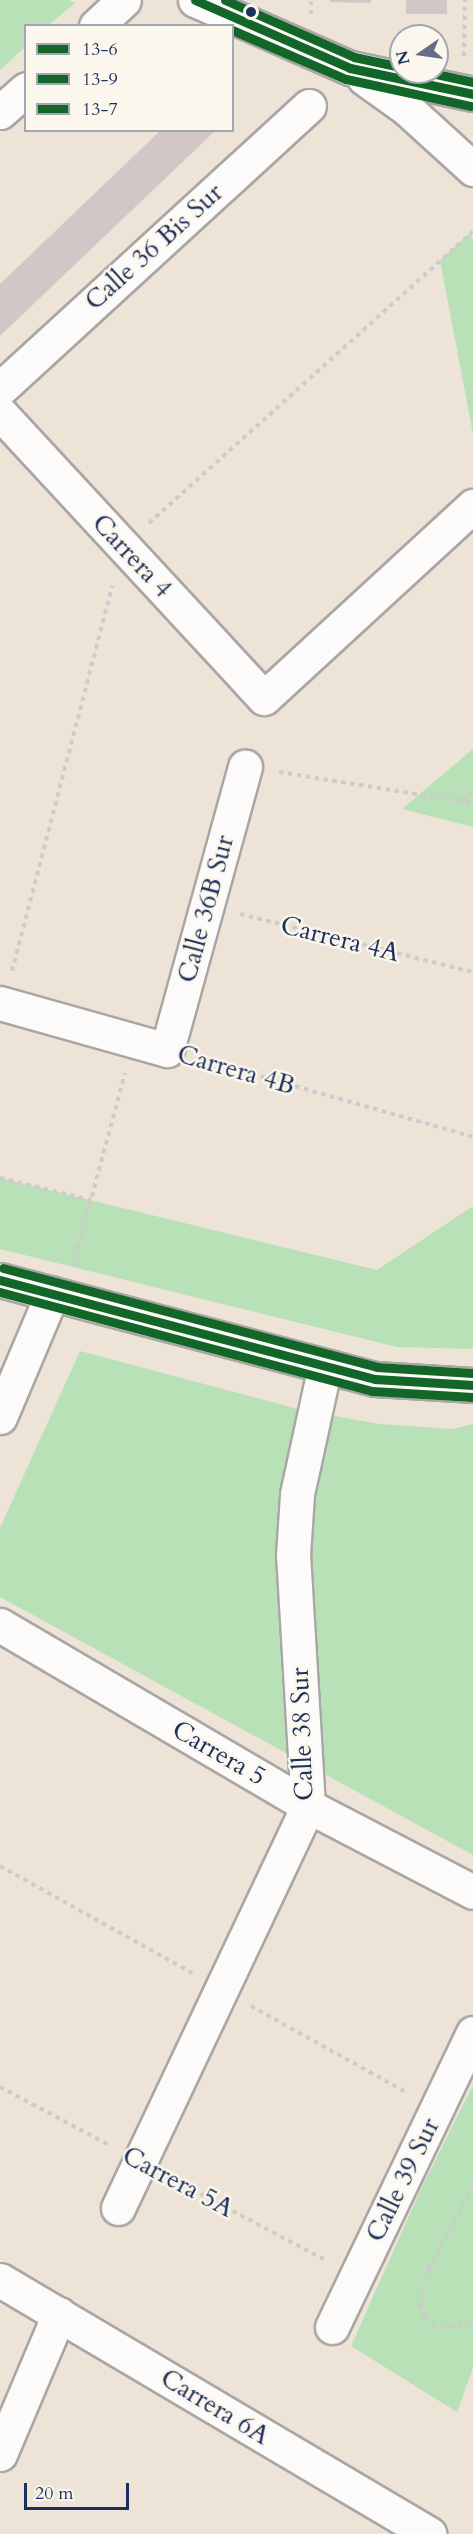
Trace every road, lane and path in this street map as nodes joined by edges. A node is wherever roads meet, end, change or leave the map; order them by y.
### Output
1 (124, 0) edge
2 (195, 0) edge
3 (465, 0) edge
4 (98, 24) edge
5 (350, 68) junction
6 (469, 80) edge
7 (24, 91) edge
8 (309, 106) dead end
9 (0, 112) edge
10 (473, 169) edge
11 (0, 388) edge
12 (0, 413) edge
13 (473, 506) edge
14 (245, 767) joint
15 (473, 791) edge
16 (462, 800) junction
17 (473, 803) edge
18 (207, 906) junction
19 (473, 972) edge
20 (0, 1003) edge
21 (134, 1040) junction
22 (168, 1050) junction
23 (473, 1137) edge
24 (0, 1178) edge
25 (91, 1200) junction
26 (0, 1280) edge
27 (61, 1285) junction
28 (325, 1366) junction
29 (473, 1385) edge
30 (0, 1417) edge
31 (0, 1625) edge
32 (308, 1806) junction
33 (473, 1892) edge
34 (473, 2033) edge
35 (0, 2087) edge
36 (140, 2161) junction
37 (473, 2186) edge
38 (118, 2208) dead end
39 (356, 2277) junction
40 (0, 2280) edge
41 (59, 2314) junction
42 (473, 2322) edge
43 (332, 2327) dead end
44 (0, 2454) edge
45 (430, 2534) edge

1 - 4 street
2 - 5 street
3 - 6 path
5 - 6 street
5 - 10 street
7 - 9 street
8 - 11 street, Calle 36 Bis Sur
12 - 13 street, Carrera 4
14 - 16 path
14 - 18 street, Calle 36B Sur
15 - 16 path
16 - 17 path
18 - 19 path, Carrera 4A
18 - 22 street, Calle 36B Sur
20 - 21 street, Carrera 4B
21 - 22 street, Carrera 4B
21 - 25 path
22 - 23 path, Carrera 4B
24 - 25 path
25 - 27 path
26 - 27 street
27 - 28 street
27 - 30 street
28 - 29 street
28 - 32 street, Calle 38 Sur
31 - 32 street, Carrera 5
32 - 33 street, Carrera 5
32 - 36 street, Calle 38 Sur
34 - 39 street, Calle 39 Sur
35 - 36 path, Carrera 5A
36 - 38 street, Calle 38 Sur
36 - 39 path, Carrera 5A
37 - 42 path
39 - 43 street, Calle 39 Sur
40 - 41 street, Carrera 6A
41 - 44 street
41 - 45 street, Carrera 6A

